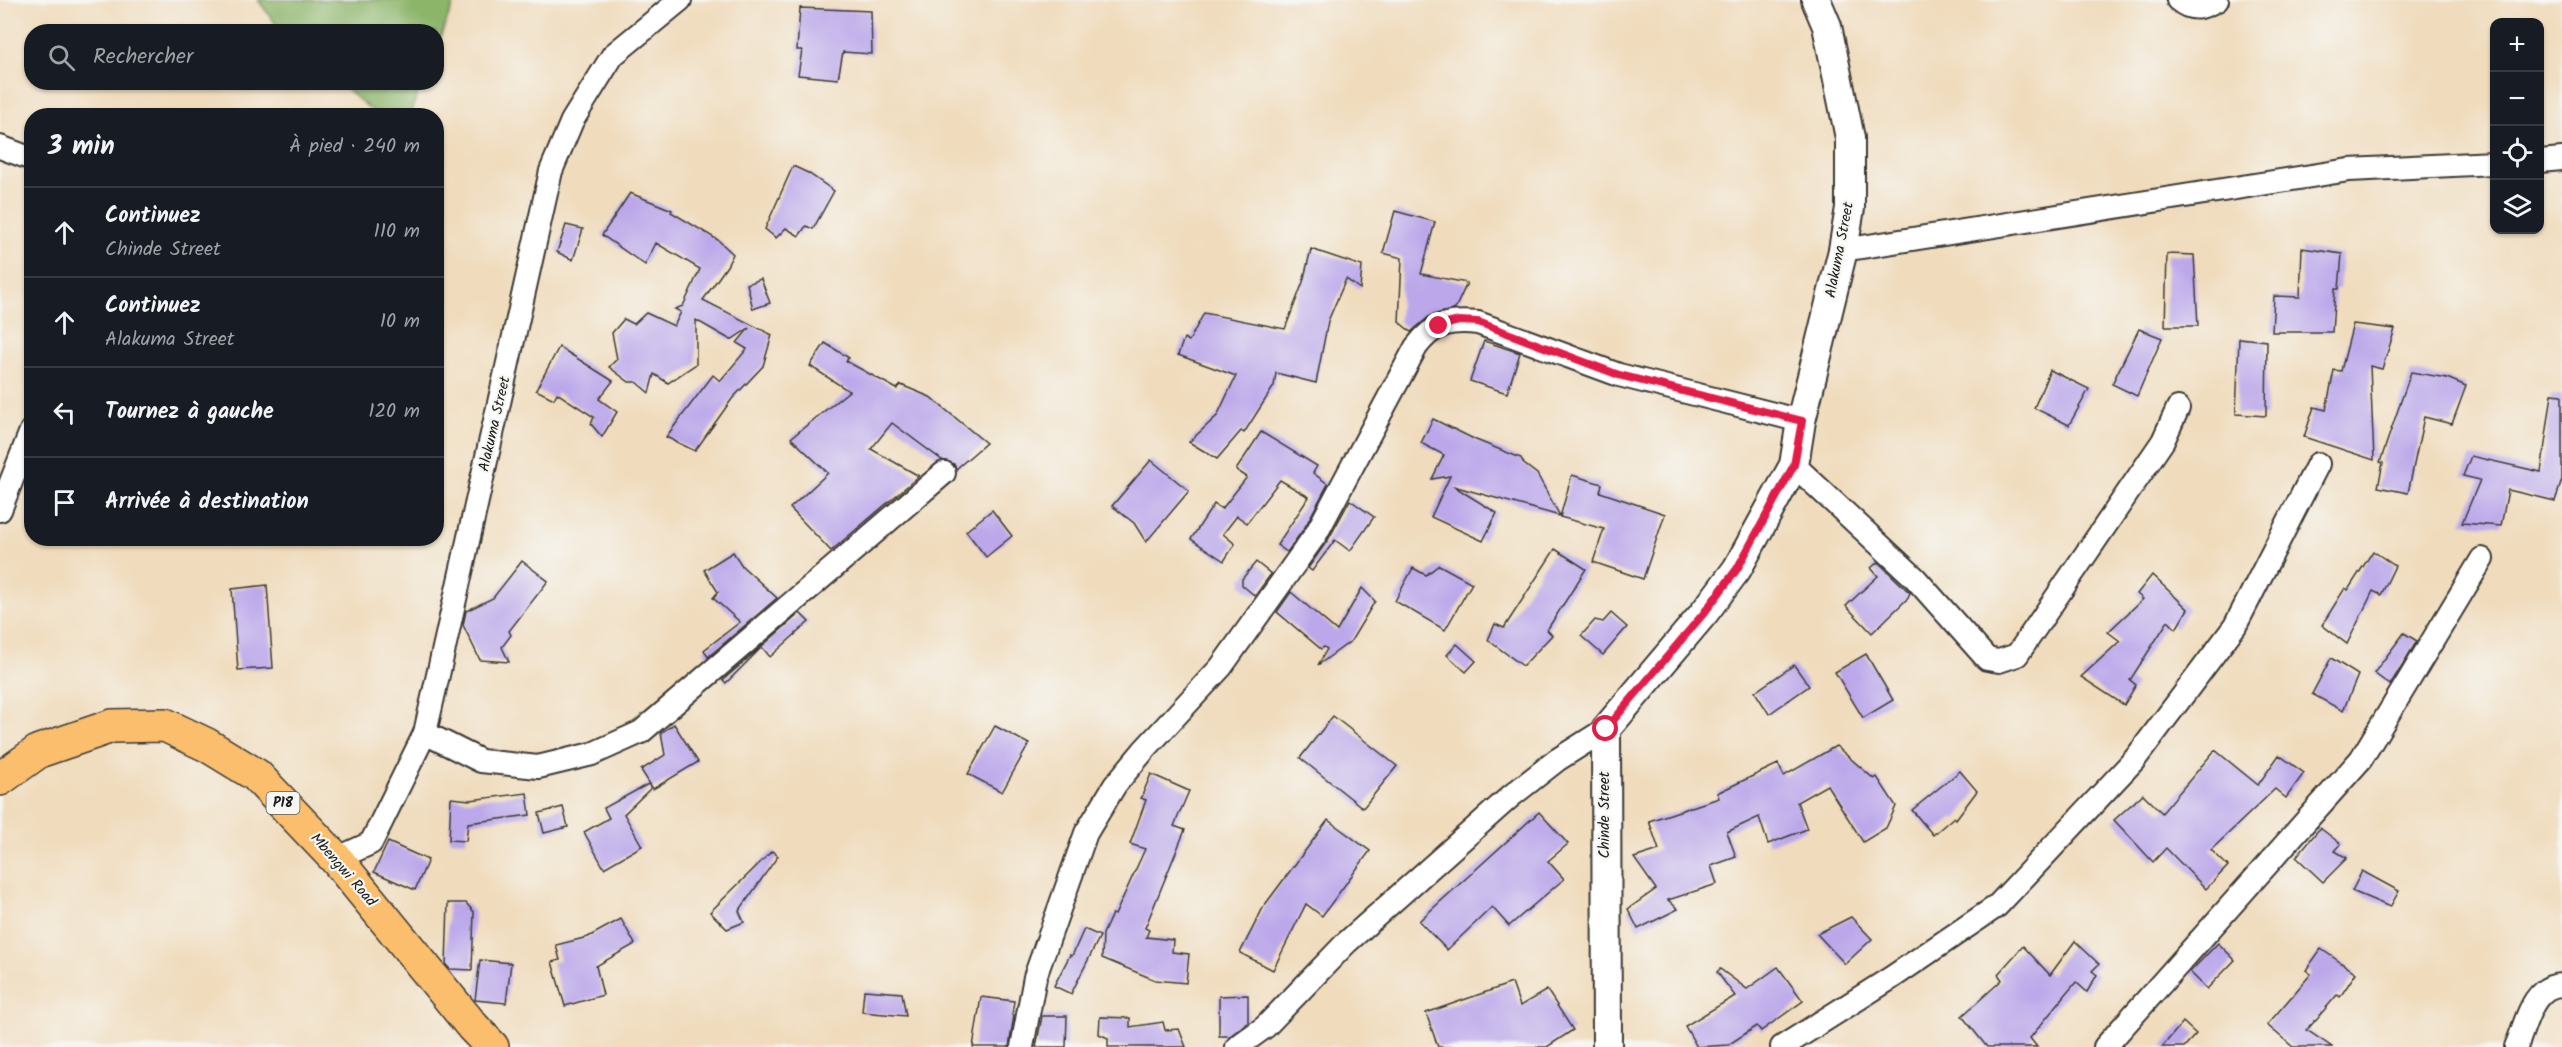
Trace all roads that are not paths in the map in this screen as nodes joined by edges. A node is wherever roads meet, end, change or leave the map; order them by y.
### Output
1 (680, 0) edge
2 (1816, 0) edge
3 (2178, 0) edge
4 (2217, 0) edge
5 (0, 147) edge
6 (24, 156) edge
7 (2562, 159) edge
8 (2544, 160) edge
9 (2490, 163) edge
10 (1843, 250) junction
11 (2178, 408) dead end
12 (1802, 421) junction
13 (24, 449) edge
14 (2318, 464) dead end
15 (1794, 465) junction
16 (944, 473) dead end
17 (0, 510) edge
18 (2481, 559) dead end
19 (1606, 729) junction
20 (425, 733) junction
21 (0, 779) edge
22 (336, 859) junction
23 (2562, 985) edge
24 (1784, 1046) edge
25 (492, 1047) edge
26 (1022, 1047) edge
27 (1237, 1047) edge
28 (1607, 1047) edge
29 (2105, 1047) edge
30 (2517, 1047) edge

1 - 20 street, Alakuma Street
2 - 10 street, Alakuma Street
3 - 4 street
5 - 6 street
7 - 8 street
9 - 10 street
10 - 12 street, Alakuma Street
11 - 15 street
12 - 15 street, Alakuma Street
12 - 26 street
13 - 17 street
14 - 24 street
15 - 19 street
16 - 20 street
18 - 29 street
19 - 27 street
19 - 28 street, Chinde Street
20 - 22 street, Alakuma Street
21 - 22 main road, Mbengwi Road / P18
22 - 25 main road, Mbengwi Road / P18
23 - 30 street

